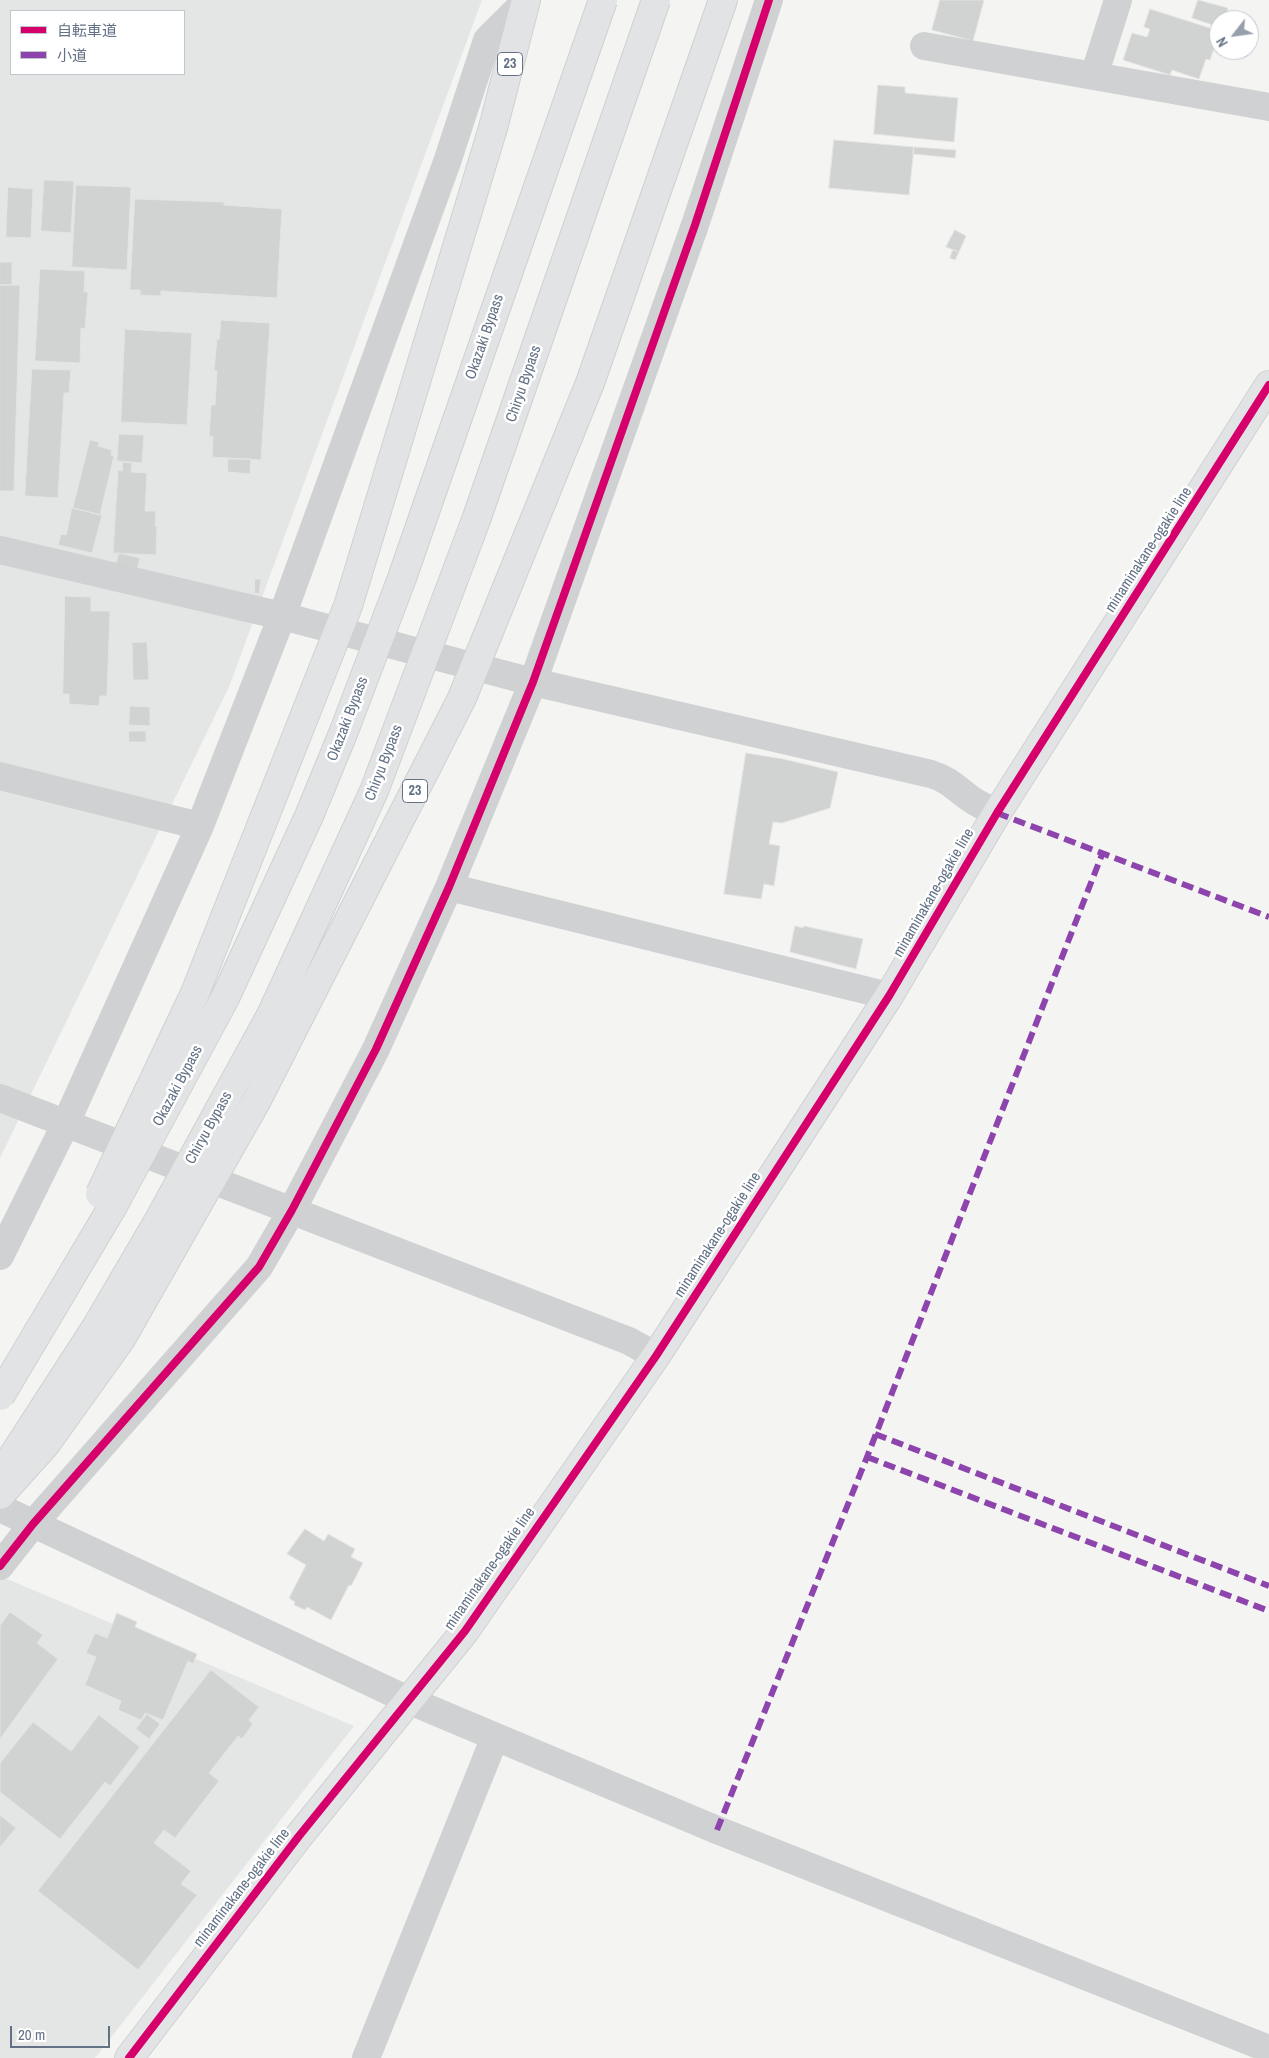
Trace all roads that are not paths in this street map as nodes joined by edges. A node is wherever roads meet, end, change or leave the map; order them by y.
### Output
1 (526, 0) edge
2 (603, 0) edge
3 (656, 0) edge
4 (723, 0) edge
5 (769, 0) edge
6 (1118, 0) edge
7 (924, 46) dead end
8 (1094, 76) junction
9 (1269, 107) edge
10 (1269, 385) edge
11 (0, 550) edge
12 (282, 616) junction
13 (533, 682) junction
14 (0, 776) edge
15 (997, 813) junction
16 (200, 826) junction
17 (449, 887) junction
18 (890, 996) junction
19 (0, 1098) edge
20 (66, 1123) junction
21 (292, 1210) junction
22 (0, 1256) edge
23 (656, 1356) junction
24 (0, 1391) edge
25 (0, 1396) edge
26 (0, 1476) edge
27 (0, 1495) edge
28 (0, 1508) edge
29 (33, 1524) junction
30 (0, 1566) edge
31 (408, 1700) junction
32 (495, 1736) junction
33 (1269, 2049) edge
34 (129, 2058) edge
35 (366, 2058) edge

1 - 12 street
1 - 24 main road, 23, bridge
2 - 25 main road, Okazaki Bypass, bridge
3 - 26 main road, Chiryu Bypass / 23, bridge
4 - 27 main road, 23, bridge
5 - 13 street
6 - 8 street
7 - 8 street
8 - 9 street
10 - 15 main road, minaminakane-ogakie line
11 - 12 street
12 - 13 street
12 - 16 street
13 - 15 street
13 - 17 street
14 - 16 street
15 - 18 main road, minaminakane-ogakie line
16 - 20 street
17 - 18 street
17 - 21 street
18 - 23 main road, minaminakane-ogakie line
19 - 20 street
20 - 21 street
20 - 22 street
21 - 23 street
21 - 29 street
23 - 31 main road, minaminakane-ogakie line
28 - 29 street
29 - 30 street
29 - 31 street
31 - 32 street
31 - 34 main road, minaminakane-ogakie line
32 - 33 street
32 - 35 street

